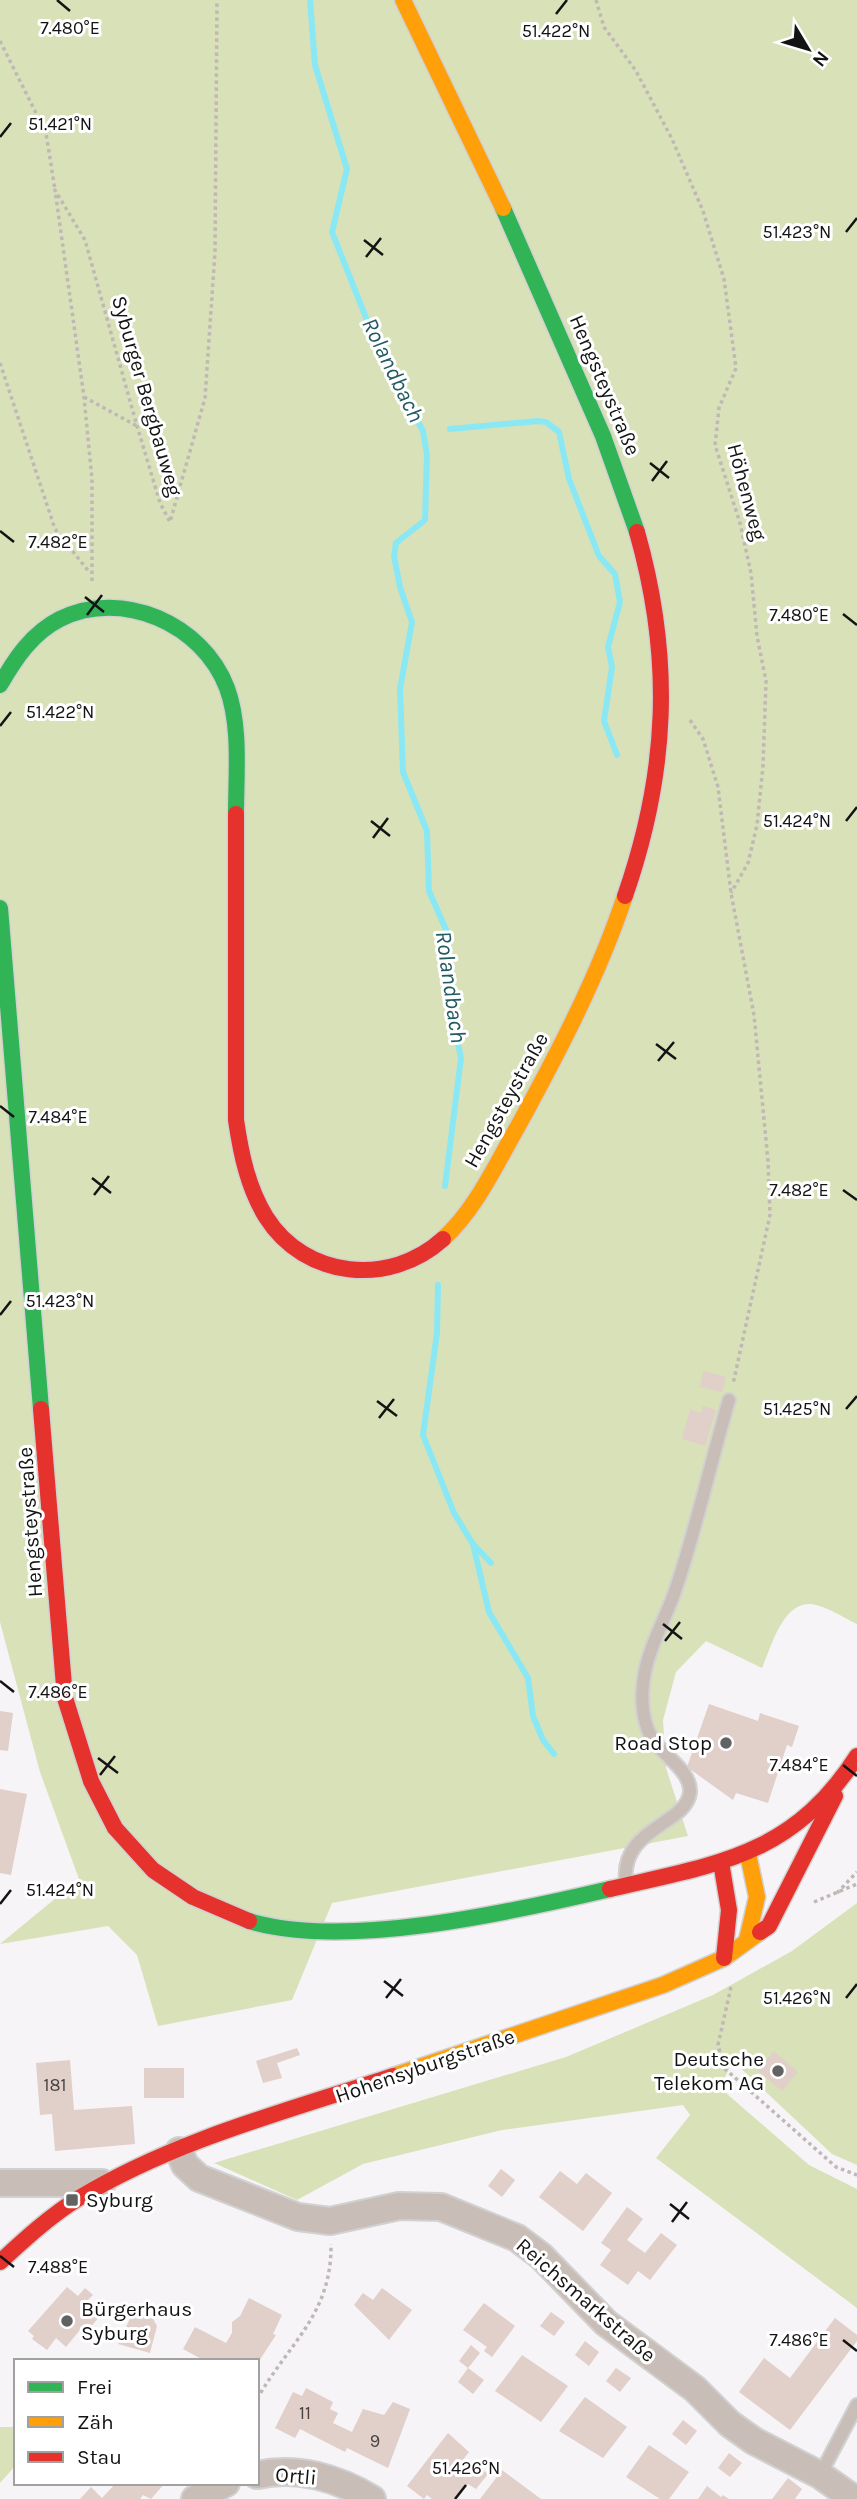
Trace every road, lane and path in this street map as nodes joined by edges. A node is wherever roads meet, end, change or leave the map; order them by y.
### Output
1 (217, 0) edge
2 (404, 0) edge
3 (596, 0) edge
4 (0, 41) edge
5 (55, 190) junction
6 (0, 363) edge
7 (84, 397) junction
8 (137, 426) junction
9 (0, 685) edge
10 (663, 698) junction
11 (731, 893) junction
12 (0, 908) edge
13 (729, 1400) joint
14 (857, 1756) edge
15 (843, 1780) junction
16 (748, 1854) junction
17 (721, 1862) junction
18 (857, 1872) edge
19 (857, 1884) edge
20 (626, 1886) junction
21 (835, 1894) junction
22 (803, 1905) dead end
23 (746, 1945) junction
24 (724, 1958) junction
25 (179, 2151) junction
26 (857, 2175) edge
27 (0, 2183) edge
28 (102, 2183) junction
29 (330, 2221) junction
30 (0, 2262) edge
31 (259, 2396) edge
32 (857, 2405) edge
33 (259, 2475) edge
34 (820, 2475) junction
35 (222, 2485) edge
36 (195, 2499) edge
37 (372, 2499) edge
38 (854, 2499) edge

1 - 8 path, Syburger Bergbauweg
2 - 10 main road, Hengsteystraße
3 - 11 path, Höhenweg
4 - 5 path
5 - 7 path
5 - 8 path, Syburger Bergbauweg
6 - 7 path
7 - 8 path
9 - 10 main road, Hengsteystraße
10 - 11 path
11 - 13 path
12 - 20 main road, Hengsteystraße
13 - 20 lane
14 - 15 main road
15 - 16 main road
15 - 23 main road, Hohensyburgstraße
16 - 17 main road
16 - 23 main road
17 - 20 main road
17 - 24 main road
18 - 21 path
19 - 21 path
21 - 22 path
23 - 24 main road, Hohensyburgstraße
24 - 25 main road, Hohensyburgstraße
24 - 26 path
25 - 28 main road, Hohensyburgstraße
25 - 29 street, Reichsmarkstraße
27 - 28 street, Hohensyburgstraße
28 - 30 main road, Hohensyburgstraße
29 - 31 path
29 - 34 street, Reichsmarkstraße
32 - 34 lane
33 - 37 street, Ortli
34 - 38 street, Reichsmarkstraße
35 - 36 street

